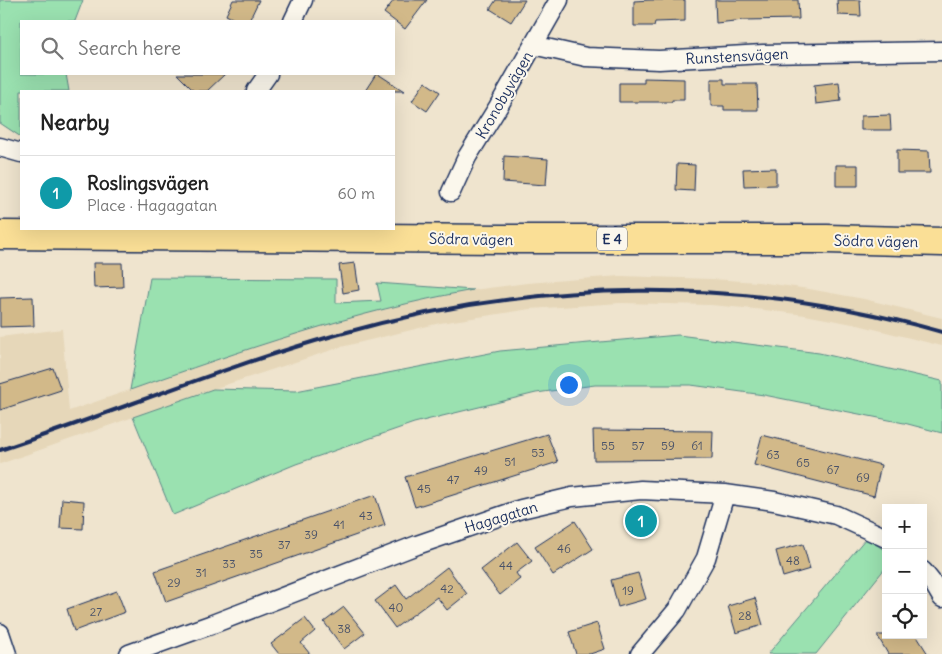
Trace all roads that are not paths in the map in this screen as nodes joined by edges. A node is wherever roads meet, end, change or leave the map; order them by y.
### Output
1 (303, 0) edge
2 (559, 0) edge
3 (293, 20) edge
4 (533, 44) junction
5 (942, 51) edge
6 (267, 75) edge
7 (257, 90) edge
8 (0, 147) edge
9 (20, 153) edge
10 (451, 192) dead end
11 (0, 235) edge
12 (942, 242) edge
13 (725, 494) junction
14 (882, 536) edge
15 (927, 577) edge
16 (942, 598) edge
17 (0, 633) edge
18 (7, 654) edge
19 (129, 654) edge
20 (640, 654) edge

1 - 3 street
2 - 4 street, Kronobyvägen
4 - 5 street, Runstensvägen
4 - 10 street, Kronobyvägen
6 - 7 street
8 - 9 street
11 - 12 highway, Södra vägen / E 4
13 - 14 street, Hagagatan
13 - 19 street, Hagagatan
13 - 20 street
15 - 16 street
17 - 18 street

